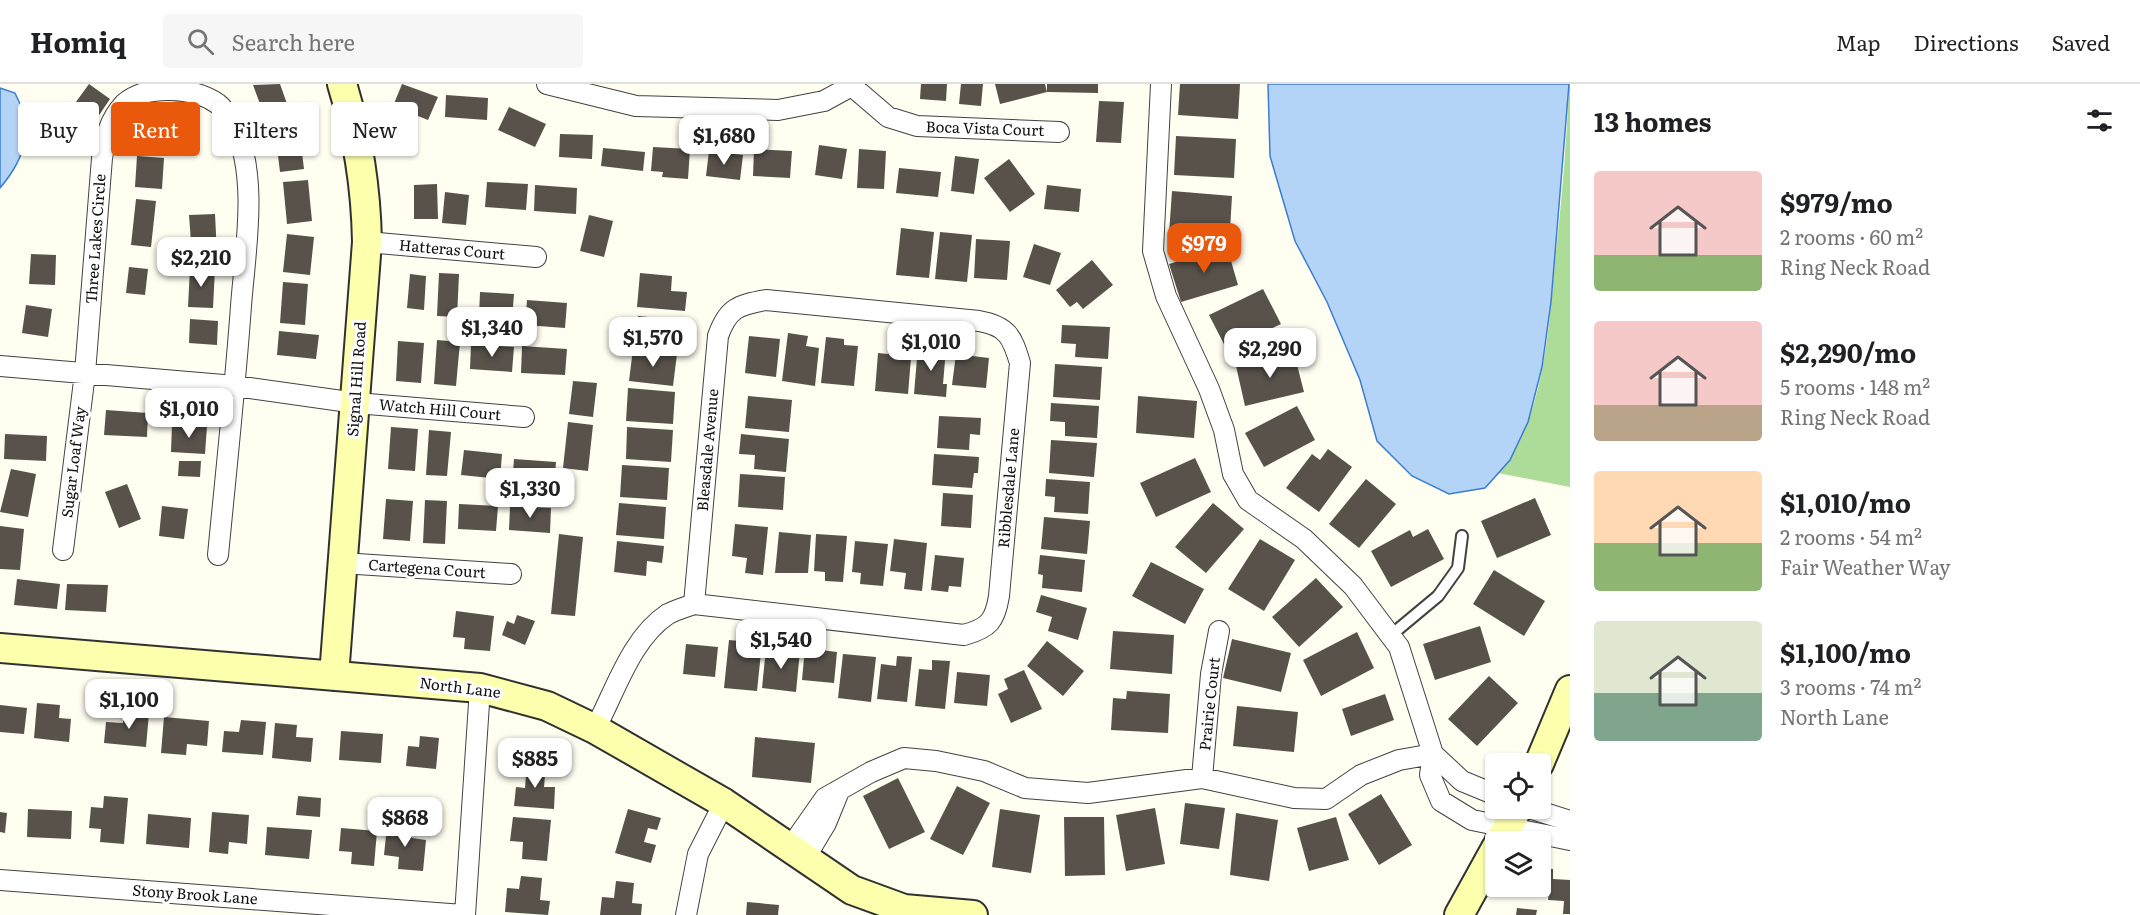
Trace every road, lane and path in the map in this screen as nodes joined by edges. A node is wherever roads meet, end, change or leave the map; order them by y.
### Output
1 (342, 84) edge
2 (548, 84) edge
3 (1161, 84) edge
4 (854, 85) edge
5 (1059, 132) dead end
6 (367, 242) junction
7 (536, 257) dead end
8 (740, 304) joint
9 (0, 366) edge
10 (85, 373) junction
11 (235, 386) junction
12 (356, 403) junction
13 (524, 417) dead end
14 (1462, 536) dead end
15 (63, 550) dead end
16 (218, 555) dead end
17 (342, 563) junction
18 (512, 574) dead end
19 (694, 604) junction
20 (1219, 631) dead end
21 (1390, 636) junction
22 (0, 648) edge
23 (334, 676) junction
24 (480, 688) junction
25 (1570, 690) edge
26 (595, 729) junction
27 (1544, 753) edge
28 (1433, 754) junction
29 (1202, 778) junction
30 (1485, 790) edge
31 (724, 803) junction
32 (1551, 815) edge
33 (1570, 821) edge
34 (1505, 831) edge
35 (1551, 837) edge
36 (1570, 840) edge
37 (798, 853) junction
38 (1485, 868) edge
39 (0, 880) edge
40 (464, 915) edge
41 (686, 915) edge
42 (973, 915) edge
43 (1459, 915) edge

1 - 6 street, Signal Hill Road
2 - 4 street
3 - 21 street
4 - 5 street, Boca Vista Court
6 - 7 street, Hatteras Court
6 - 12 street, Signal Hill Road
8 - 19 street, Bleasdale Avenue
8 - 19 street, Ribblesdale Lane
9 - 10 street, Watch Hill Court
10 - 11 street, Watch Hill Court
10 - 11 street, Three Lakes Circle
10 - 15 street, Sugar Loaf Way
11 - 12 street, Watch Hill Court
11 - 16 street, Three Lakes Circle
12 - 13 street, Watch Hill Court
12 - 17 street, Signal Hill Road
14 - 21 lane
17 - 18 street, Cartegena Court
17 - 23 street, Signal Hill Road
19 - 26 street
20 - 29 street, Prairie Court
21 - 28 street
22 - 23 street, North Lane
23 - 24 street, North Lane
24 - 26 street, North Lane
24 - 40 street
25 - 27 street
26 - 31 street, North Lane
28 - 29 street
28 - 30 street
28 - 34 street
29 - 37 street
31 - 37 street, North Lane
31 - 41 street
32 - 33 street
35 - 36 street
37 - 42 street, North Lane
38 - 43 street
39 - 40 street, Stony Brook Lane

